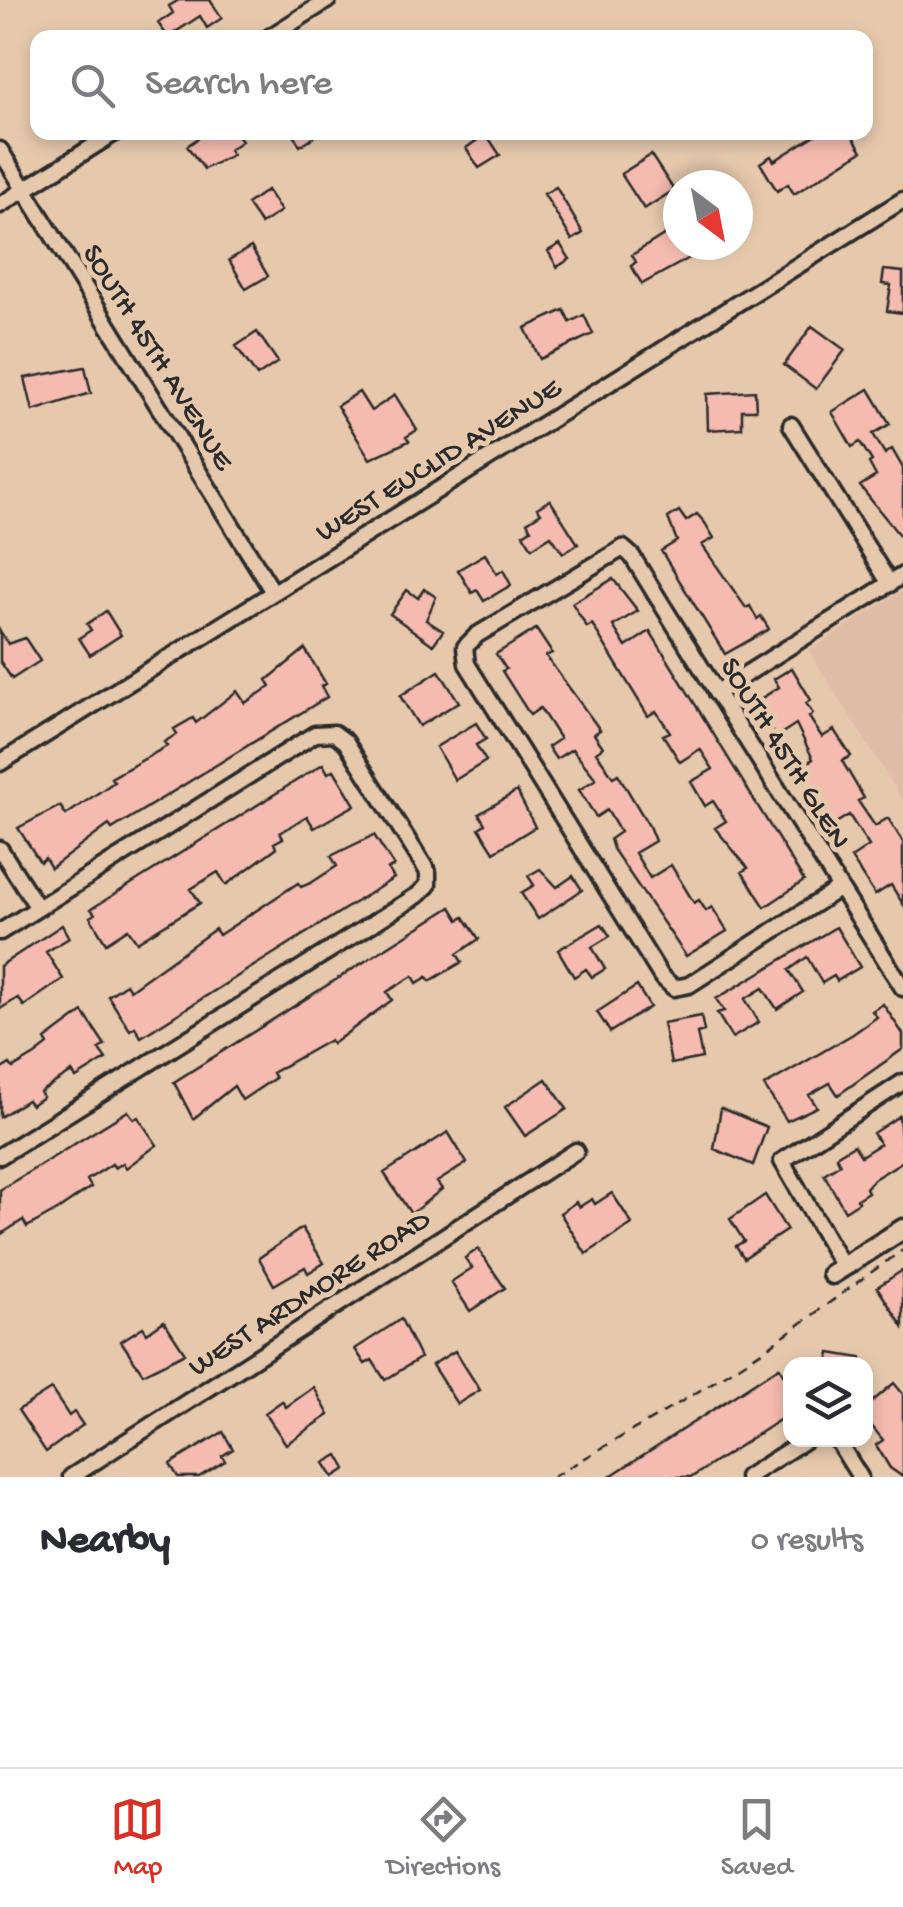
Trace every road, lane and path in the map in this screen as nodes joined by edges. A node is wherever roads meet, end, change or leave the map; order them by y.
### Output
1 (328, 0) edge
2 (281, 30) edge
3 (103, 140) edge
4 (0, 150) edge
5 (25, 190) junction
6 (903, 200) edge
7 (0, 206) edge
8 (792, 425) dead end
9 (897, 579) edge
10 (274, 592) junction
11 (716, 693) junction
12 (0, 762) edge
13 (0, 849) edge
14 (840, 888) junction
15 (38, 908) junction
16 (0, 932) edge
17 (903, 988) edge
18 (903, 1082) edge
19 (576, 1150) dead end
20 (0, 1156) edge
21 (903, 1229) edge
22 (903, 1250) edge
23 (838, 1270) joint
24 (794, 1447) edge
25 (841, 1447) edge
26 (71, 1477) edge
27 (553, 1477) edge
28 (748, 1477) edge
29 (860, 1477) edge

1 - 2 street
3 - 5 street
4 - 5 street, SOUTH 45TH AVENUE
5 - 7 street
5 - 10 street, SOUTH 45TH AVENUE
6 - 10 street, WEST EUCLID AVENUE
8 - 9 street
9 - 11 street
10 - 12 street, WEST EUCLID AVENUE
11 - 14 street, SOUTH 45TH GLEN
11 - 14 street, SOUTH 45TH GLEN
13 - 15 street
14 - 17 street, SOUTH 45TH GLEN
15 - 16 street
15 - 20 street
18 - 23 street
19 - 26 street, WEST ARDMORE ROAD
21 - 23 street
22 - 27 path
24 - 28 street
25 - 29 street

